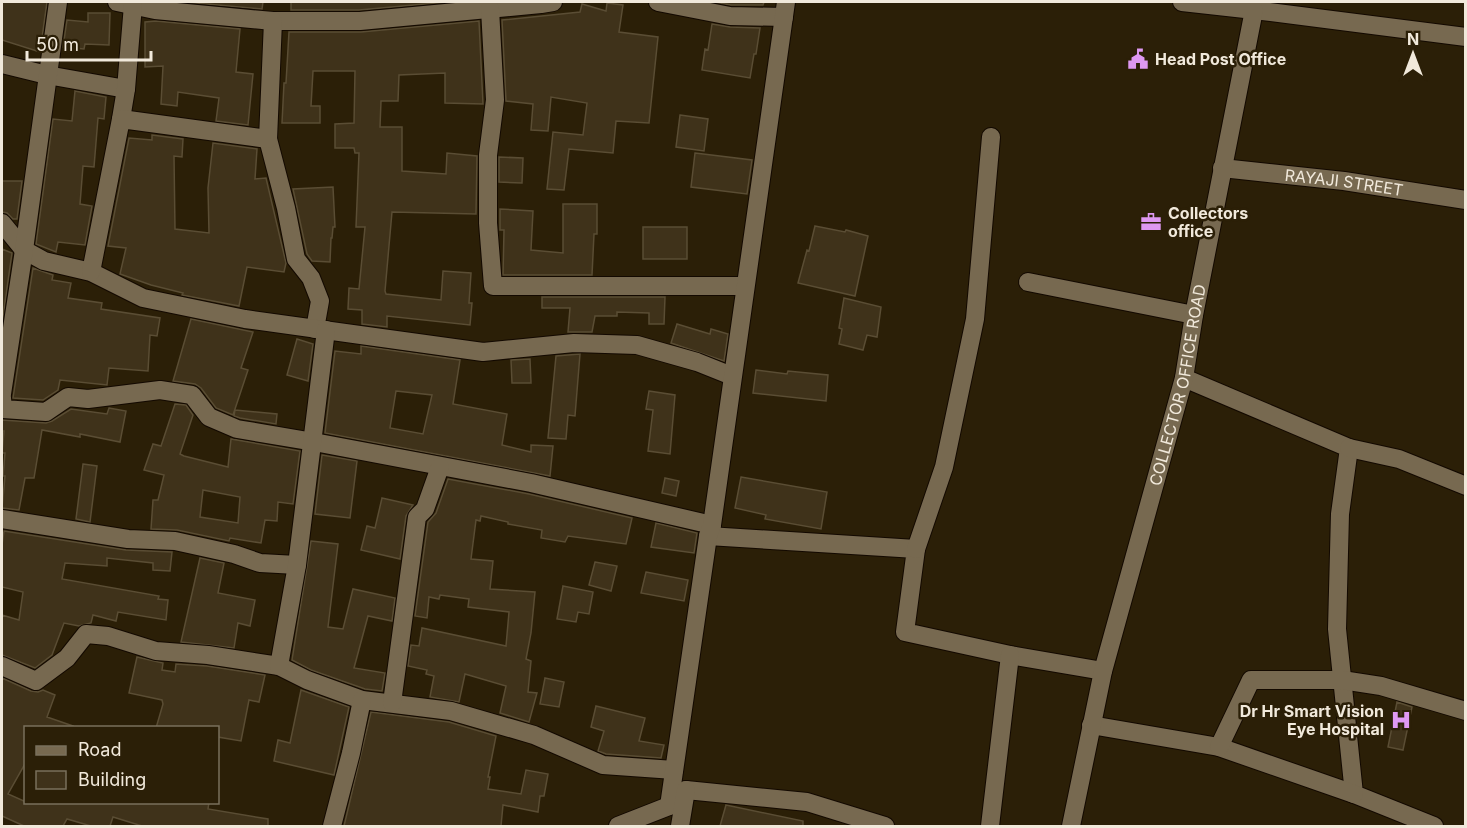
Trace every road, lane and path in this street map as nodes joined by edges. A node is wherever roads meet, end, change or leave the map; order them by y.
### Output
1 (58, 2) edge
2 (553, 2) edge
3 (658, 2) edge
4 (1182, 2) edge
5 (125, 3) edge
6 (1255, 6) edge
7 (205, 8) edge
8 (423, 9) edge
9 (490, 9) junction
10 (785, 9) edge
11 (273, 21) junction
12 (1466, 37) edge
13 (2, 64) edge
14 (47, 75) junction
15 (126, 89) junction
16 (121, 119) junction
17 (991, 137) dead end
18 (268, 139) junction
19 (1222, 168) junction
20 (1466, 200) edge
21 (2, 223) edge
22 (24, 250) junction
23 (91, 272) junction
24 (1028, 282) dead end
25 (745, 286) junction
26 (1194, 315) junction
27 (321, 329) junction
28 (732, 376) junction
29 (1184, 378) junction
30 (2, 406) edge
31 (314, 442) junction
32 (1349, 448) junction
33 (440, 466) junction
34 (1466, 486) edge
35 (2, 519) edge
36 (710, 530) junction
37 (916, 549) junction
38 (297, 566) junction
39 (1010, 655) junction
40 (2, 666) edge
41 (279, 666) junction
42 (1103, 671) junction
43 (1342, 680) junction
44 (362, 700) junction
45 (392, 703) junction
46 (1466, 711) edge
47 (1091, 725) junction
48 (1219, 747) junction
49 (674, 770) junction
50 (686, 790) junction
51 (1354, 794) junction
52 (669, 806) junction
53 (332, 826) edge
54 (618, 826) edge
55 (680, 826) edge
56 (885, 826) edge
57 (990, 826) edge
58 (1071, 826) edge
59 (1434, 826) edge

1 - 14 street
2 - 9 street
3 - 10 street
4 - 6 street
5 - 7 street
5 - 15 street
6 - 12 street
6 - 19 street, COLLECTOR OFFICE ROAD
7 - 11 street
8 - 9 street
8 - 11 street
9 - 25 street
10 - 25 street
11 - 18 street
13 - 14 street
14 - 15 street
14 - 22 street
15 - 16 street
16 - 18 street
16 - 23 street
17 - 37 street
18 - 27 street
19 - 20 street, RAYAJI STREET
19 - 26 street, COLLECTOR OFFICE ROAD
21 - 22 street
22 - 23 street
22 - 30 street
23 - 27 street
24 - 26 street
25 - 28 street
26 - 29 street, COLLECTOR OFFICE ROAD
27 - 28 street
27 - 31 street
28 - 36 street
29 - 32 street
29 - 42 street, COLLECTOR OFFICE ROAD
30 - 31 street
31 - 33 street
31 - 38 street
32 - 34 street
32 - 43 street
33 - 36 street
33 - 45 street
35 - 38 street
36 - 37 street
36 - 49 street
37 - 39 street
38 - 41 street
39 - 42 street
39 - 57 street
40 - 41 street
41 - 44 street
42 - 47 street, COLLECTOR OFFICE ROAD
43 - 46 street
43 - 48 street
43 - 51 street
44 - 45 street
44 - 53 street
45 - 49 street
47 - 48 street
47 - 58 street, COLLECTOR OFFICE ROAD
48 - 51 street
49 - 52 street
50 - 52 street
50 - 55 street
50 - 56 street
51 - 59 street
52 - 54 street

